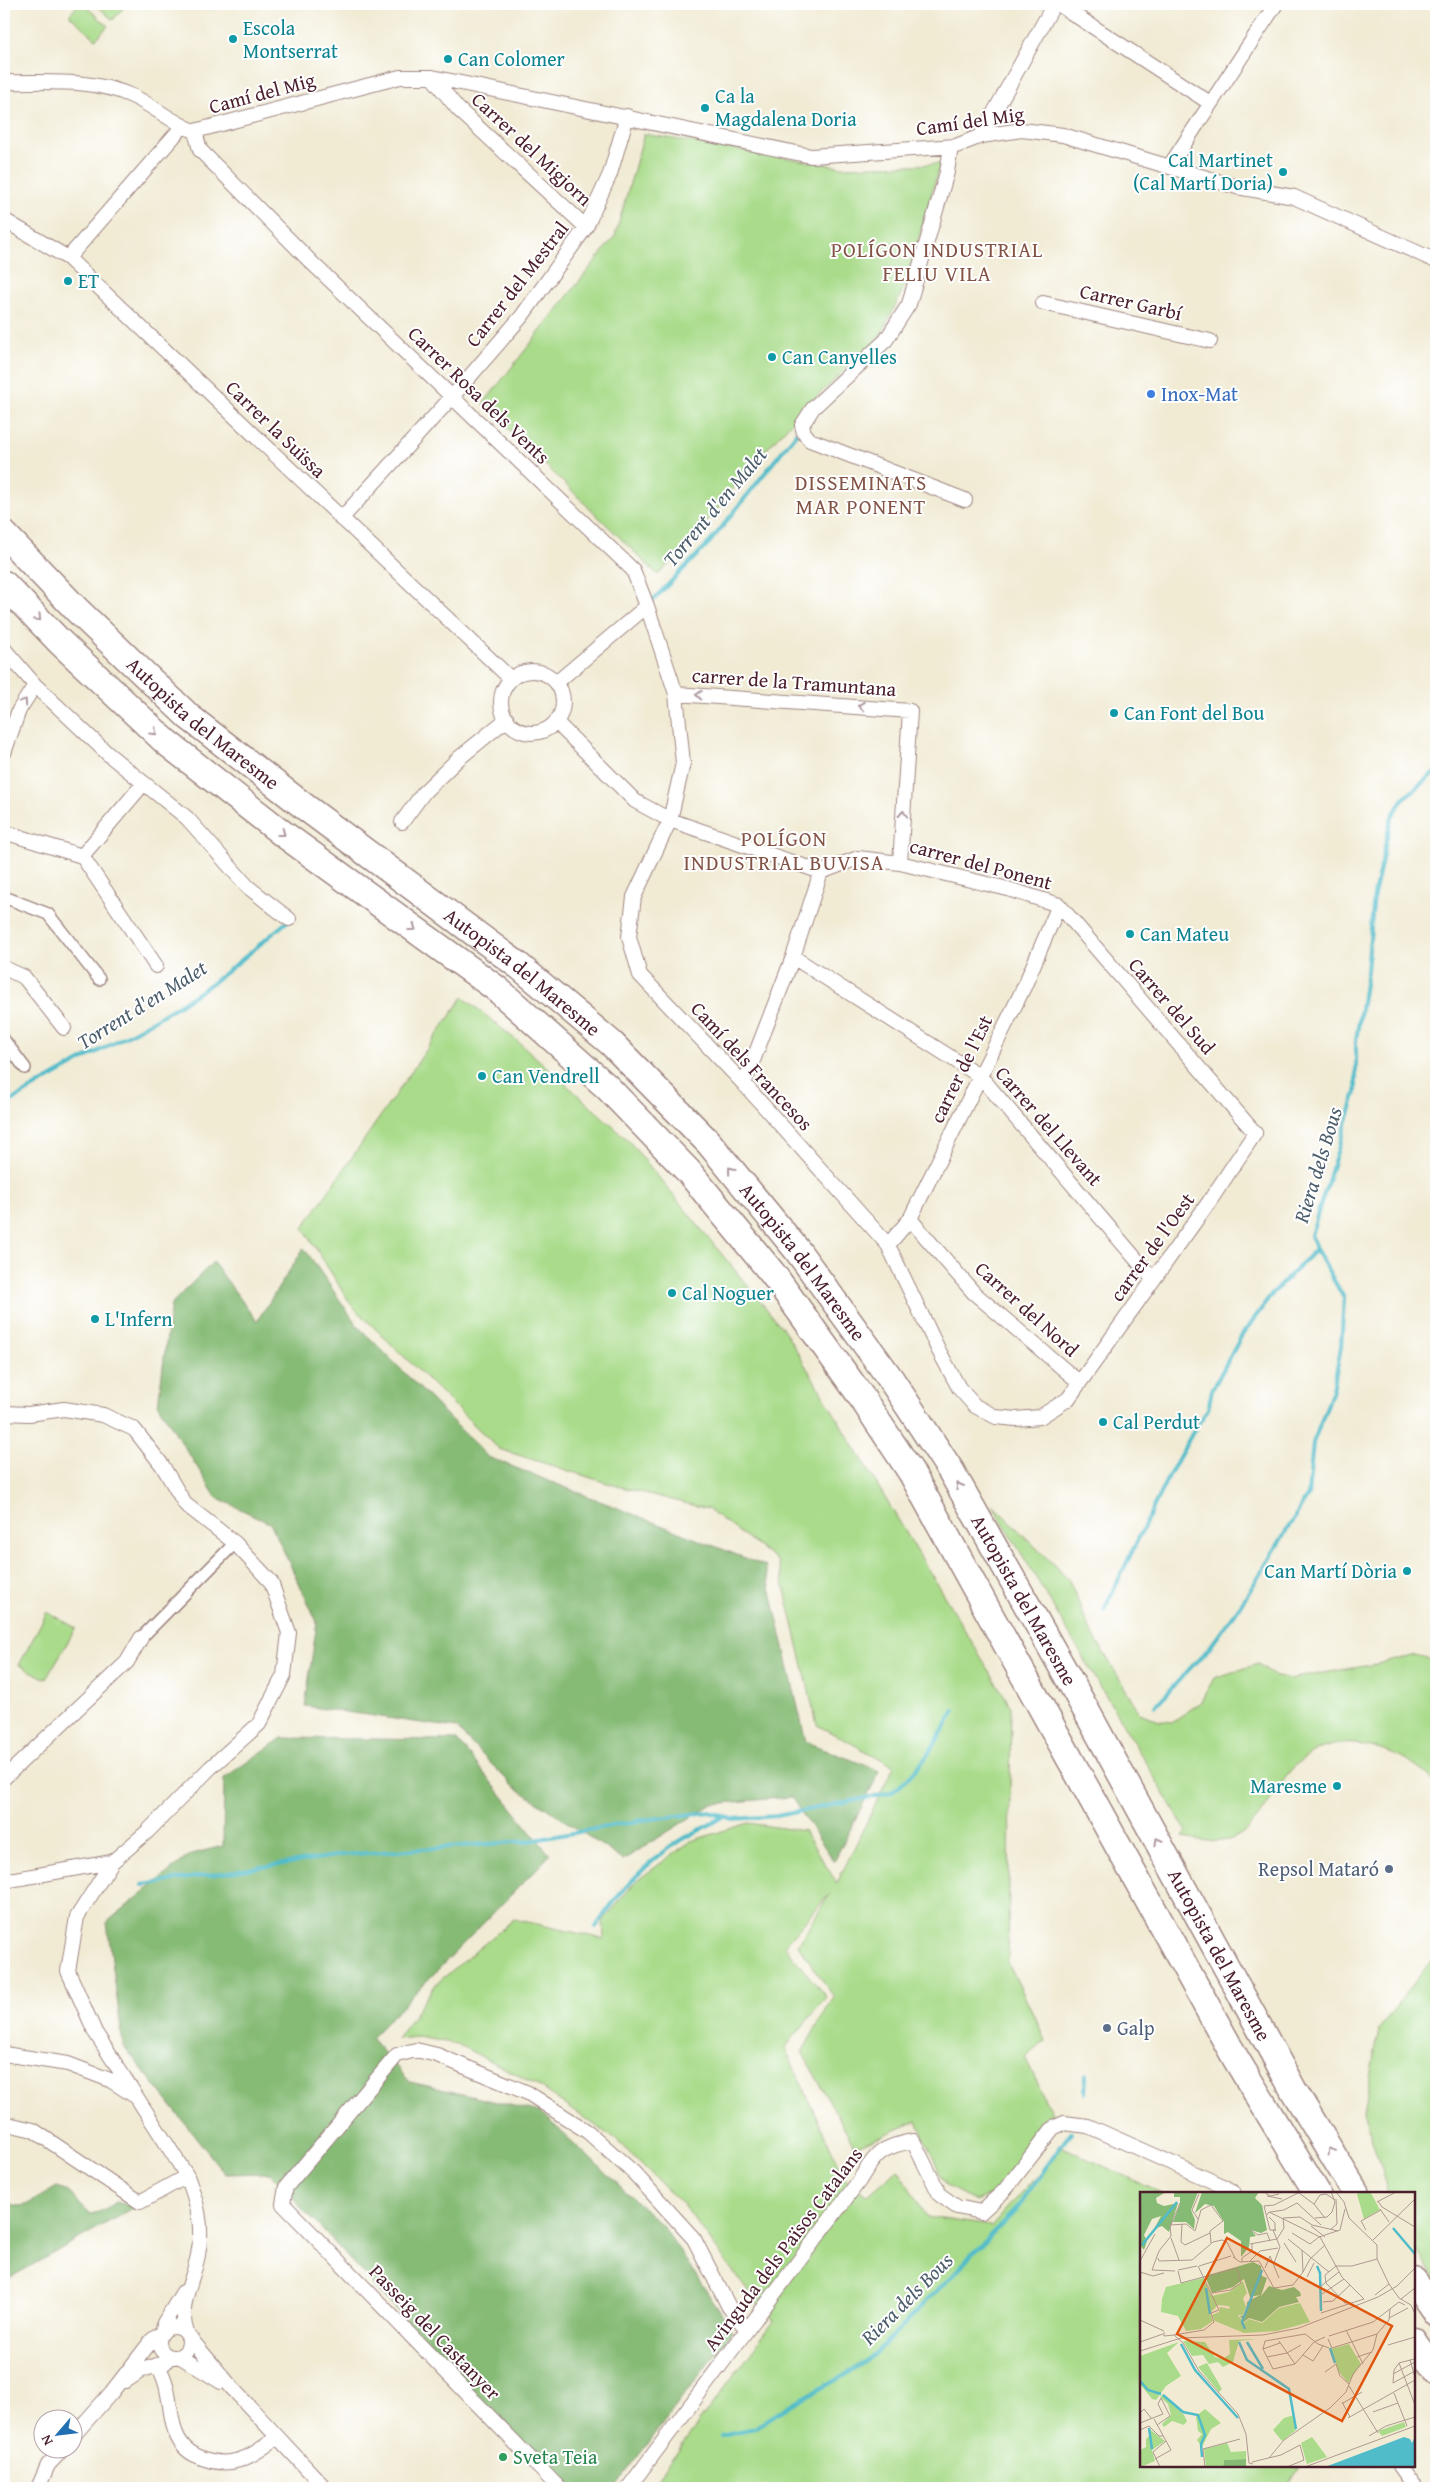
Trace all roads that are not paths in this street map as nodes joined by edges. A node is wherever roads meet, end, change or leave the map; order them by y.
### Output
1 (1054, 4) edge
2 (1058, 4) edge
3 (1276, 4) edge
4 (432, 77) junction
5 (4, 82) edge
6 (1210, 102) junction
7 (627, 116) junction
8 (189, 129) junction
9 (981, 136) junction
10 (951, 146) junction
11 (1169, 167) junction
12 (4, 220) edge
13 (586, 228) junction
14 (68, 258) junction
15 (1436, 261) edge
16 (1043, 302) dead end
17 (1210, 341) dead end
18 (452, 397) junction
19 (965, 500) dead end
20 (341, 519) junction
21 (4, 534) edge
22 (4, 584) edge
23 (647, 606) junction
24 (4, 649) edge
25 (511, 679) junction
26 (557, 682) junction
27 (35, 685) junction
28 (676, 694) junction
29 (507, 719) junction
30 (556, 722) junction
31 (4, 753) edge
32 (144, 783) junction
33 (670, 820) junction
34 (402, 822) dead end
35 (4, 832) edge
36 (82, 856) junction
37 (900, 863) junction
38 (820, 872) junction
39 (4, 896) edge
40 (1059, 905) junction
41 (290, 919) dead end
42 (793, 957) junction
43 (156, 966) dead end
44 (4, 968) edge
45 (99, 979) dead end
46 (64, 1028) dead end
47 (4, 1040) edge
48 (25, 1068) dead end
49 (980, 1076) junction
50 (744, 1084) junction
51 (1255, 1133) joint
52 (910, 1219) junction
53 (888, 1245) junction
54 (1153, 1279) junction
55 (1080, 1382) junction
56 (4, 1413) edge
57 (236, 1543) junction
58 (141, 1638) joint
59 (4, 1778) edge
60 (112, 1862) junction
61 (4, 1881) edge
62 (4, 2054) edge
63 (138, 2098) junction
64 (4, 2123) edge
65 (184, 2172) junction
66 (1232, 2192) edge
67 (1316, 2192) edge
68 (1355, 2192) edge
69 (190, 2279) junction
70 (1415, 2282) edge
71 (1436, 2313) edge
72 (747, 2330) junction
73 (163, 2332) junction
74 (188, 2335) junction
75 (1415, 2342) edge
76 (178, 2356) junction
77 (157, 2365) junction
78 (1436, 2373) edge
79 (233, 2389) junction
80 (111, 2393) junction
81 (82, 2426) edge
82 (277, 2437) junction
83 (53, 2460) edge
84 (1401, 2467) edge
85 (38, 2488) edge
86 (325, 2488) edge
87 (559, 2488) edge
88 (628, 2488) edge
89 (1416, 2488) edge

1 - 9 street
2 - 6 street
3 - 6 street
4 - 7 street, Camí del Mig
4 - 8 street, Camí del Mig
4 - 13 street, Carrer del Migjorn
5 - 8 street
6 - 11 street
7 - 10 street, Camí del Mig
7 - 13 street, Carrer del Mestral
8 - 14 street
8 - 18 street, Carrer Rosa dels Vents
9 - 10 street, Camí del Mig
9 - 11 street, Camí del Mig
10 - 19 street
11 - 15 street, Camí del Mig
12 - 14 street, Carrer la Suïssa
13 - 18 street, Carrer del Mestral
14 - 20 street, Carrer la Suïssa
16 - 17 street, Carrer Garbí
18 - 20 street, Carrer del Mestral
18 - 23 street, Carrer Rosa dels Vents
20 - 25 street, Carrer la Suïssa
68 -> 21 highway, Autopista del Maresme
22 -> 67 highway, Autopista del Maresme
23 - 26 street
23 - 28 street, Camí dels Francesos
24 - 27 street
25 - 26 street
25 - 29 street
26 - 30 street
31 -> 27 street
27 - 32 street
28 - 33 street, Camí dels Francesos
37 -> 28 street, carrer de la Tramuntana
29 - 30 street
29 - 34 street
30 - 33 street
32 - 36 street
32 - 41 street
33 - 38 street
33 - 50 street, Camí dels Francesos
35 - 36 street
36 - 43 street
37 - 38 street, carrer del Ponent
37 - 40 street, carrer del Ponent
38 - 42 street
39 - 45 street
40 - 49 street, carrer de l'Est
40 - 51 street, Carrer del Sud
42 - 49 street, Carrer del Llevant
42 - 50 street
44 - 46 street
47 - 48 street
49 - 52 street, carrer de l'Est
49 - 54 street, Carrer del Llevant
50 - 53 street, Camí dels Francesos
51 - 54 street, carrer de l'Oest
52 - 53 street, carrer de l'Est
52 - 55 street, Carrer del Nord
53 - 55 street, Camí dels Francesos
54 - 55 street, carrer de l'Oest
56 - 57 street
57 - 58 street
57 - 60 street
58 - 59 street
60 - 61 street
60 - 63 street
62 - 63 street
63 - 65 street
64 - 65 street
65 - 69 street
66 - 72 street, Avinguda dels Països Catalans
69 - 73 street
69 - 74 street
70 - 71 highway
72 - 87 street, Passeig del Castanyer
72 - 88 street, Avinguda dels Països Catalans
73 - 74 street
73 - 76 street
73 - 80 street
74 - 76 street
74 - 79 street
75 - 78 highway
76 - 77 street
76 - 79 street
77 - 80 street
77 - 82 street
79 - 82 street
80 - 81 street
82 - 86 street
83 - 85 street
84 - 89 street

